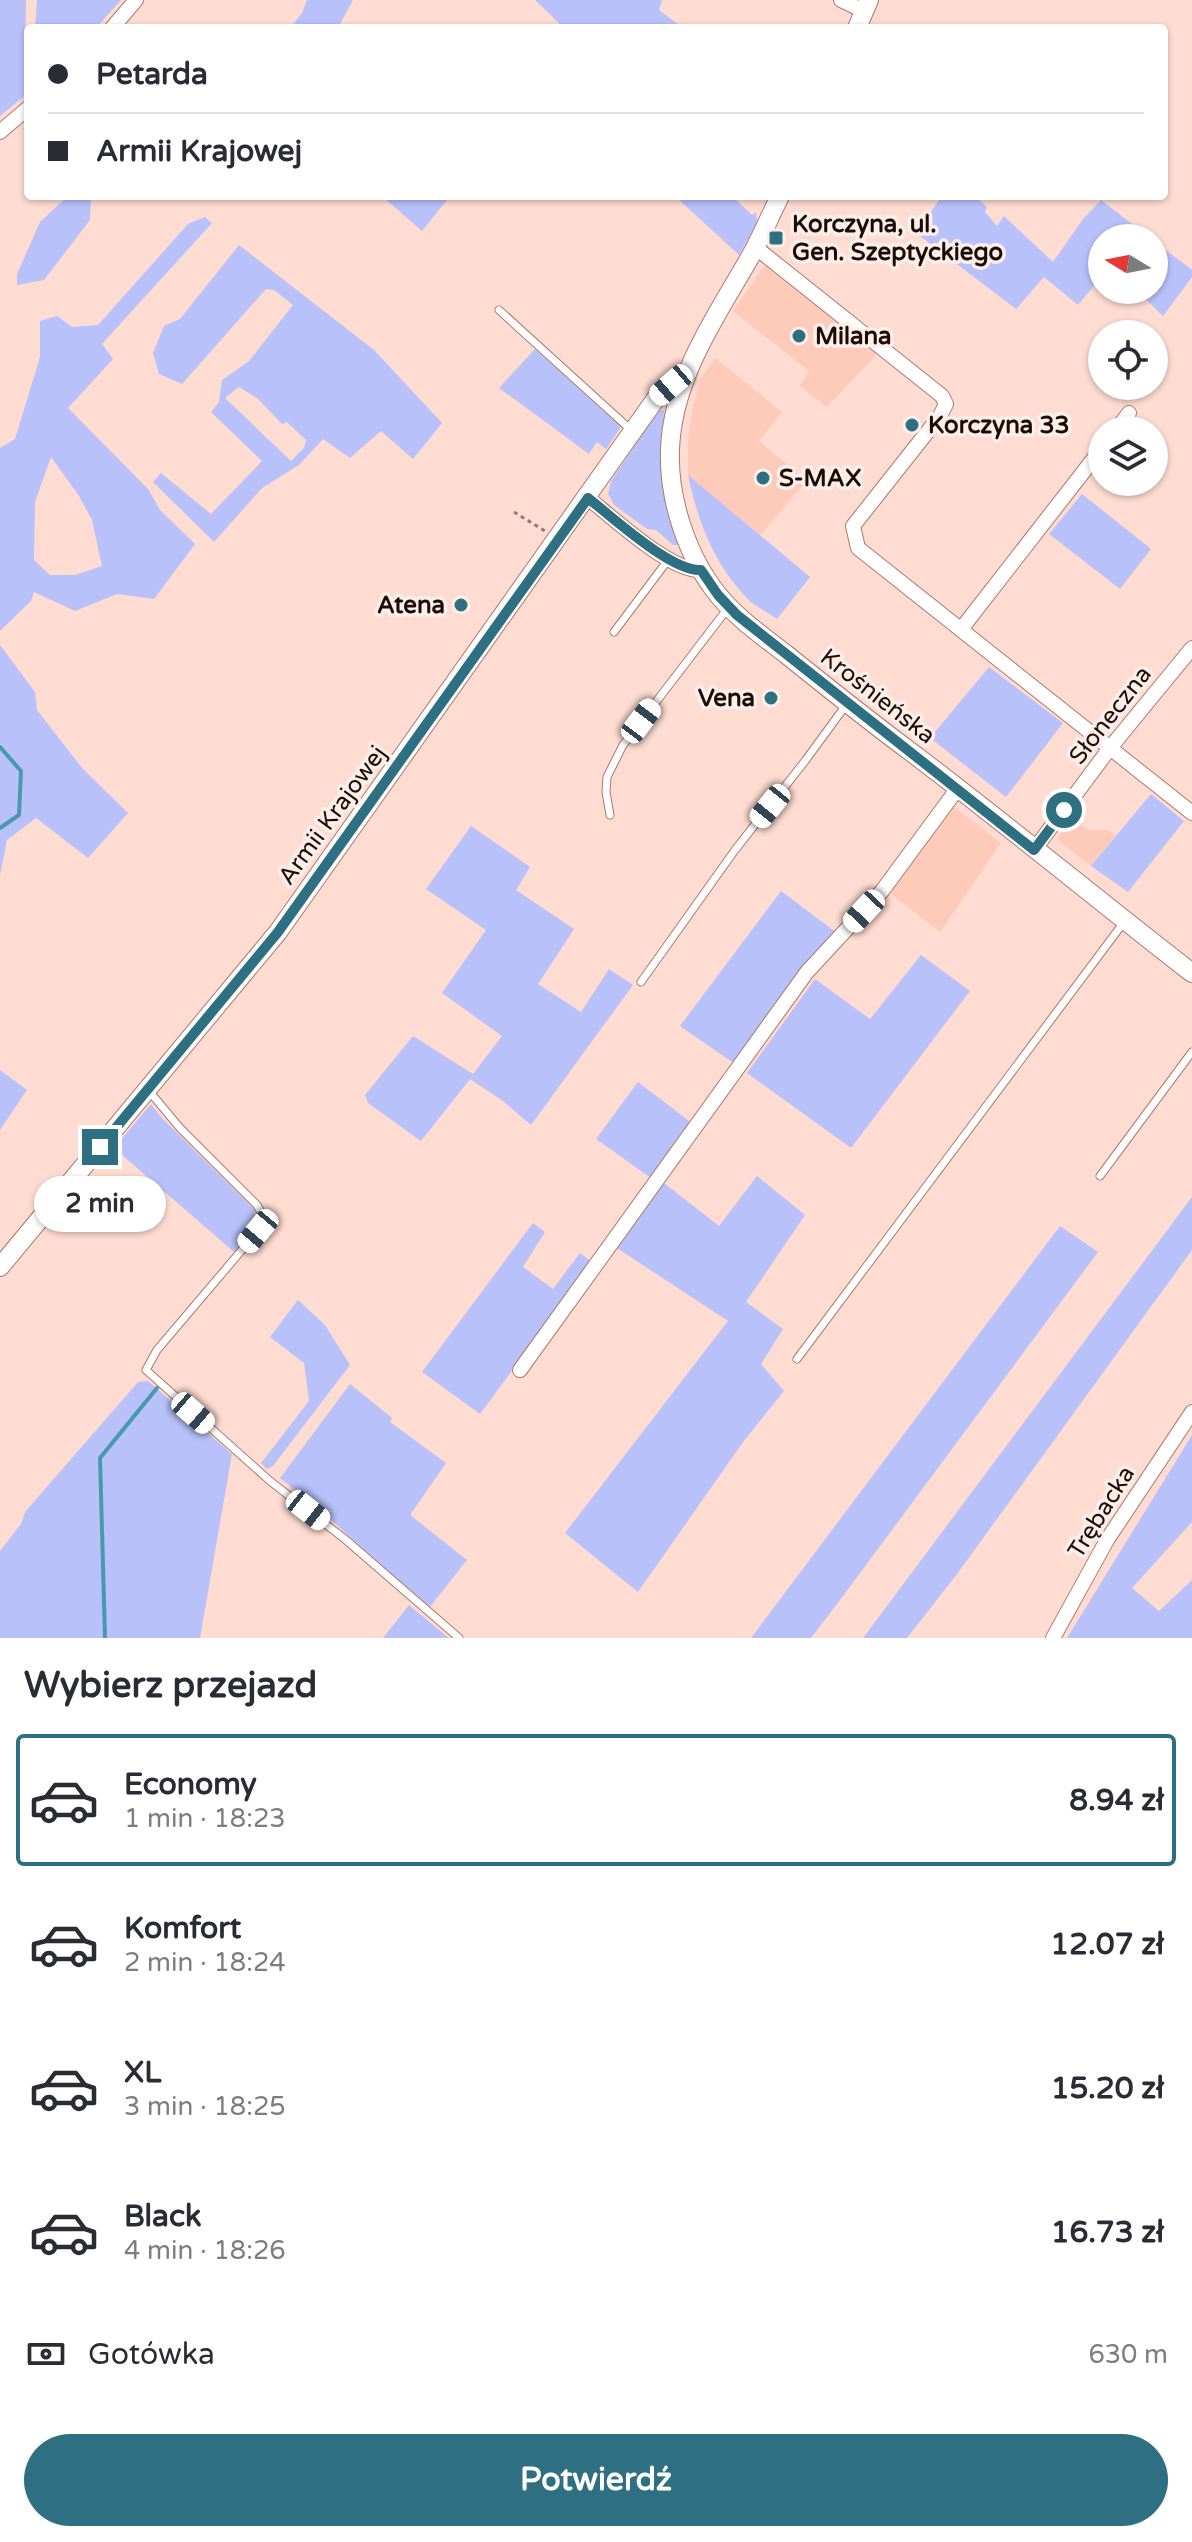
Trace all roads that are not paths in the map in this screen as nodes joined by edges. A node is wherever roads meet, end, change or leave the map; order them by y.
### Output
1 (136, 0) edge
2 (841, 0) edge
3 (864, 13) edge
4 (115, 24) edge
5 (24, 111) edge
6 (0, 132) edge
7 (778, 200) edge
8 (755, 247) junction
9 (499, 310) dead end
10 (684, 379) junction
11 (1129, 413) dead end
12 (1127, 416) edge
13 (633, 432) junction
14 (1088, 466) edge
15 (588, 498) junction
16 (668, 560) junction
17 (701, 570) junction
18 (729, 606) junction
19 (962, 628) junction
20 (614, 632) dead end
21 (1192, 648) edge
22 (847, 704) junction
23 (1110, 748) junction
24 (958, 788) junction
25 (1192, 813) edge
26 (610, 815) dead end
27 (1034, 850) junction
28 (1125, 920) junction
29 (1192, 973) edge
30 (641, 982) dead end
31 (1192, 1052) edge
32 (148, 1090) junction
33 (1100, 1176) dead end
34 (0, 1267) edge
35 (797, 1359) dead end
36 (520, 1370) dead end
37 (1192, 1412) edge
38 (459, 1638) edge
39 (1053, 1638) edge

1 - 4 street
2 - 3 street
5 - 6 street
7 - 8 street, Krośnieńska
8 - 10 street, Krośnieńska
8 - 19 street
9 - 13 lane
10 - 13 street, Armii Krajowej
10 - 17 street, Krośnieńska
11 - 12 street
13 - 15 street, Armii Krajowej
14 - 19 street
15 - 16 street
15 - 32 street, Armii Krajowej
16 - 17 street
16 - 20 lane
17 - 18 street, Krośnieńska
18 - 22 street, Krośnieńska
18 - 26 lane
19 - 23 street
21 - 23 street, Słoneczna
22 - 24 street, Krośnieńska
22 - 30 lane
23 - 25 street
23 - 27 street, Słoneczna
24 - 27 street, Krośnieńska
24 - 36 street
27 - 28 street, Krośnieńska
28 - 29 street, Krośnieńska
28 - 35 lane
31 - 33 lane
32 - 34 street, Armii Krajowej
32 - 38 lane
37 - 39 street, Trębacka

